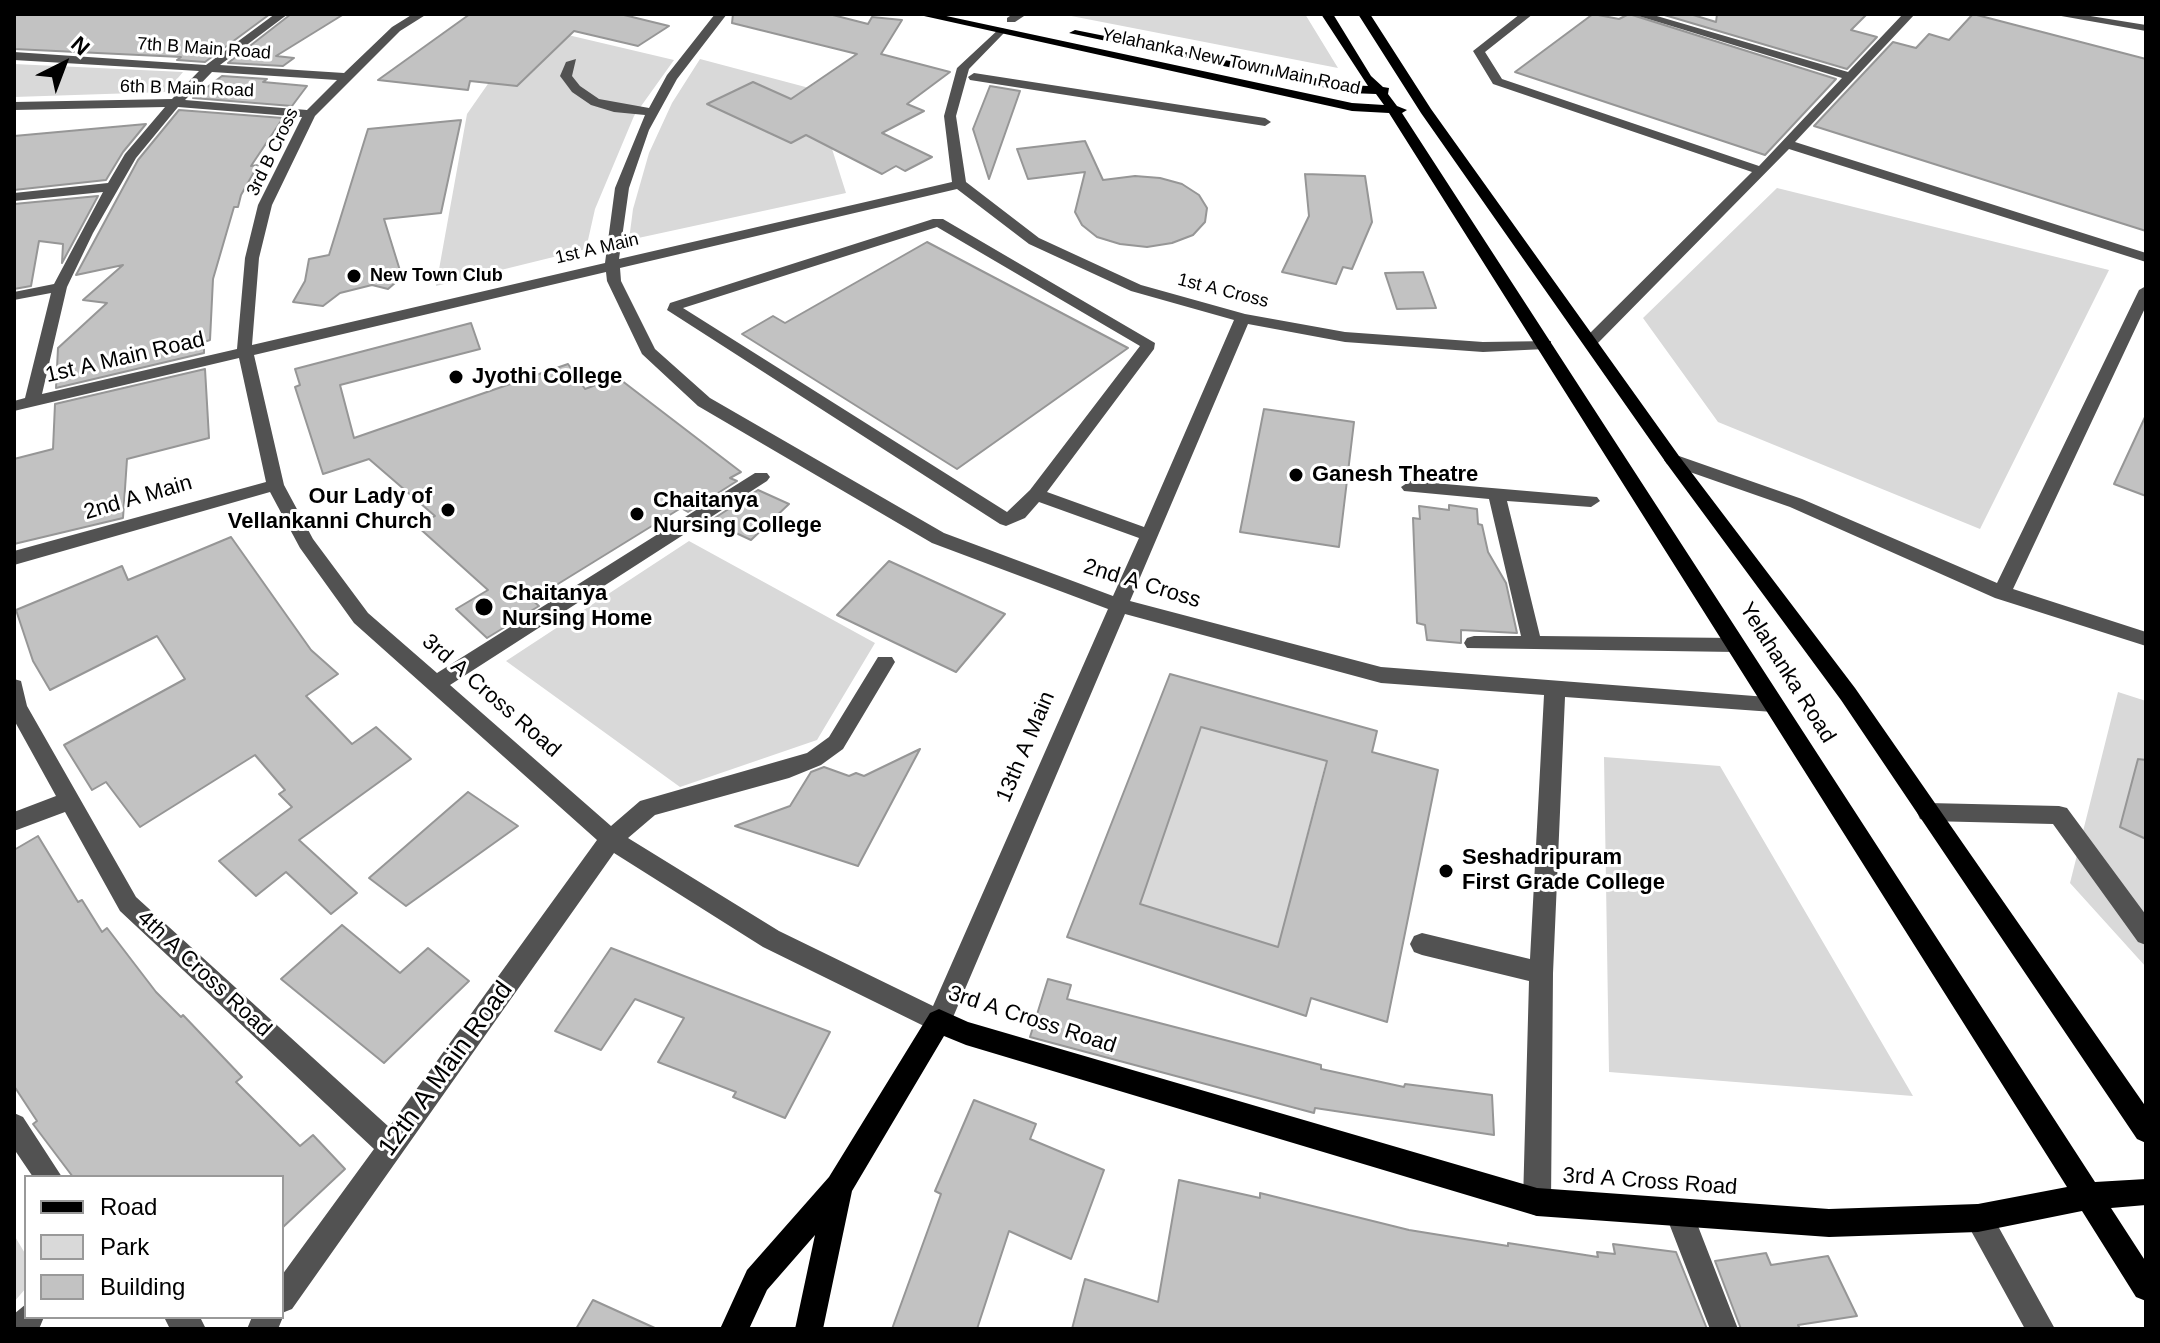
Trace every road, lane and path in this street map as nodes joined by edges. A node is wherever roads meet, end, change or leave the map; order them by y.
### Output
1 (282, 14) edge
2 (421, 14) edge
3 (721, 14) edge
4 (921, 14) edge
5 (984, 14) edge
6 (1327, 14) edge
7 (1364, 14) edge
8 (1527, 14) edge
9 (1638, 14) edge
10 (1909, 14) edge
11 (2056, 14) edge
12 (1016, 17) edge
13 (2146, 28) edge
14 (1000, 31) junction
15 (14, 56) edge
16 (572, 62) dead end
17 (210, 67) junction
18 (1849, 76) junction
19 (345, 77) junction
20 (974, 77) dead end
21 (1380, 91) junction
22 (1413, 91) junction
23 (175, 103) junction
24 (14, 106) edge
25 (1394, 110) junction
26 (1425, 110) junction
27 (652, 112) junction
28 (310, 114) junction
29 (1265, 122) dead end
30 (1785, 143) junction
31 (1761, 171) junction
32 (959, 184) junction
33 (112, 187) junction
34 (14, 197) edge
35 (2146, 258) edge
36 (612, 266) junction
37 (60, 287) junction
38 (2146, 290) edge
39 (14, 296) edge
40 (1243, 318) junction
41 (1590, 342) junction
42 (1545, 344) junction
43 (245, 352) junction
44 (32, 402) junction
45 (14, 406) edge
46 (1673, 460) junction
47 (761, 477) dead end
48 (275, 485) junction
49 (1410, 487) dead end
50 (1036, 494) junction
51 (1497, 495) junction
52 (1591, 501) dead end
53 (1148, 535) junction
54 (14, 558) edge
55 (2002, 593) junction
56 (1118, 605) junction
57 (2146, 639) edge
58 (1474, 643) dead end
59 (1532, 643) junction
60 (1735, 645) junction
61 (885, 662) dead end
62 (436, 684) junction
63 (1555, 688) junction
64 (15, 701) edge
65 (1773, 704) junction
66 (70, 800) junction
67 (1928, 812) junction
68 (14, 822) edge
69 (611, 839) junction
70 (2146, 934) edge
71 (1422, 944) dead end
72 (1541, 973) junction
73 (939, 1021) junction
74 (14, 1126) edge
75 (2146, 1130) edge
76 (390, 1146) junction
77 (48, 1175) edge
78 (839, 1187) junction
79 (2146, 1192) edge
80 (2090, 1196) junction
81 (1537, 1202) junction
82 (1679, 1213) junction
83 (1978, 1218) junction
84 (2146, 1287) edge
85 (284, 1296) edge
86 (815, 1327) edge
87 (734, 1329) edge
88 (1724, 1329) edge
89 (2041, 1329) edge

1 - 17 street
2 - 19 street, 3rd B Cross
3 - 27 street
4 - 14 main road, Yelahanka New Town Main Road
5 - 12 main road, Yelahanka New Town Main Road
6 - 21 main road, Yelahanka Road
7 - 22 main road, Yelahanka Road
8 - 31 street
9 - 18 street
10 - 18 street
11 - 13 street
12 - 21 main road, Yelahanka New Town Main Road
14 - 25 main road, Yelahanka New Town Main Road
14 - 32 street
15 - 17 street, 7th B Main Road
16 - 27 street
17 - 19 street, 7th B Main Road
17 - 23 street
18 - 30 street
19 - 28 street, 3rd B Cross
20 - 29 street
21 - 22 main road, Yelahanka New Town Main Road
21 - 25 main road, Yelahanka Road
22 - 26 main road, Yelahanka Road
23 - 24 street, 6th B Main Road
23 - 28 street, 6th B Main Road
23 - 33 street
25 - 26 main road, Yelahanka New Town Main Road
25 - 42 main road, Yelahanka Road
26 - 41 main road, Yelahanka Road
27 - 36 street
28 - 43 street, 3rd B Cross
30 - 31 street
30 - 35 street
31 - 41 street
32 - 36 street, 1st A Main
32 - 40 street, 1st A Cross
33 - 34 street
33 - 37 street
36 - 43 street, 1st A Main
36 - 56 street, 2nd A Cross
37 - 39 street
37 - 44 street
38 - 55 street
40 - 42 street, 1st A Cross
40 - 53 street, 13th A Main
41 - 46 main road, Yelahanka Road
42 - 60 main road, Yelahanka Road
43 - 44 street, 1st A Main Road
43 - 48 street, 3rd A Cross Road
44 - 45 street, 1st A Main Road
46 - 55 street
46 - 67 main road, Yelahanka Road
47 - 62 street
48 - 54 street, 2nd A Main
48 - 62 street, 3rd A Cross Road
49 - 51 street
50 - 50 street
50 - 53 street
51 - 52 street
51 - 59 street
53 - 56 street, 13th A Main
55 - 57 street
56 - 63 street, 2nd A Cross
56 - 73 street, 13th A Main
58 - 59 street
59 - 60 street
60 - 65 main road, Yelahanka Road
61 - 69 street, 12th A Main Road
62 - 69 street, 3rd A Cross Road
63 - 65 street, 2nd A Cross
63 - 72 street
64 - 66 street, 4th A Cross Road
65 - 80 main road, Yelahanka Road
66 - 68 street
66 - 76 street, 4th A Cross Road
67 - 70 street
67 - 75 main road, Yelahanka Road
69 - 73 street, 3rd A Cross Road
69 - 76 street, 12th A Main Road
71 - 72 street
72 - 81 street
73 - 78 main road, 13th A Main
73 - 81 main road, 3rd A Cross Road
74 - 77 street
76 - 85 street, 12th A Main Road
78 - 86 main road
78 - 87 main road
79 - 80 main road, 3rd A Cross Road
80 - 83 main road, 3rd A Cross Road
80 - 84 main road, Yelahanka Road
81 - 82 main road, 3rd A Cross Road
82 - 83 main road, 3rd A Cross Road
82 - 88 street
83 - 89 street

